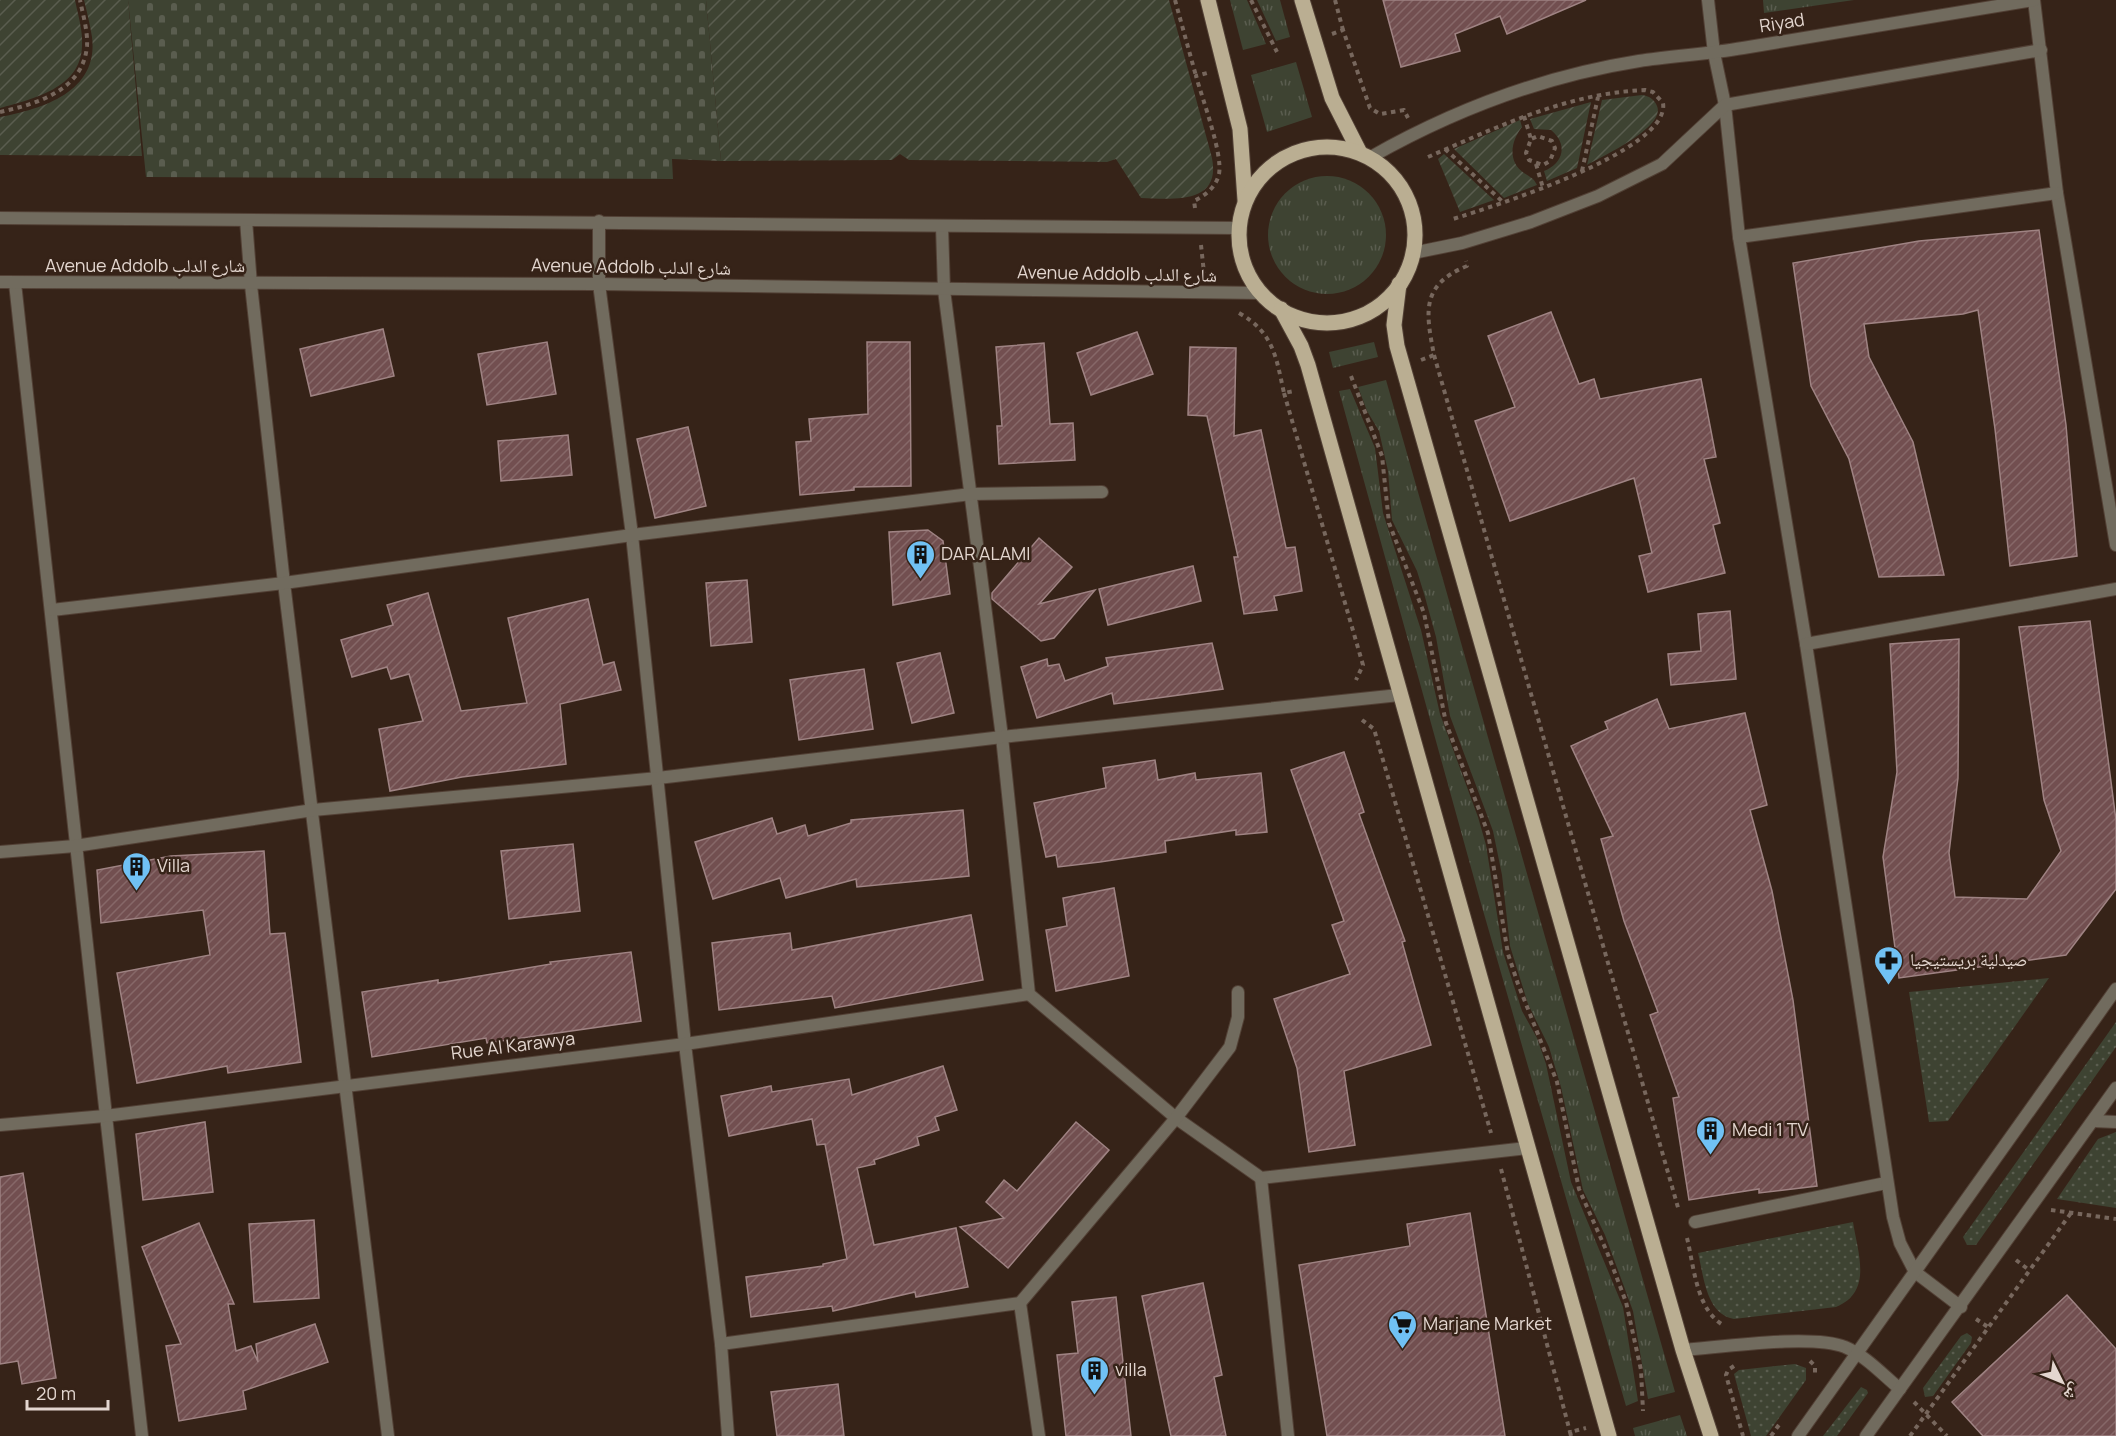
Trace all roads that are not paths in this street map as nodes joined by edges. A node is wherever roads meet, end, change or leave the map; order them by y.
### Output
1 (1208, 0) edge
2 (1302, 0) edge
3 (1708, 0) edge
4 (2034, 0) edge
5 (2041, 50) junction
6 (1714, 53) junction
7 (1725, 105) junction
8 (1365, 154) junction
9 (2056, 193) junction
10 (1245, 200) junction
11 (0, 218) edge
12 (246, 220) junction
13 (599, 221) junction
14 (942, 226) junction
15 (1239, 228) junction
16 (1739, 237) junction
17 (1413, 253) junction
18 (0, 282) edge
19 (15, 283) junction
20 (599, 284) junction
21 (1399, 284) junction
22 (251, 285) junction
23 (944, 290) junction
24 (1261, 293) junction
25 (1281, 309) junction
26 (1102, 492) dead end
27 (971, 494) junction
28 (632, 535) junction
29 (2116, 546) edge
30 (284, 584) junction
31 (2116, 589) edge
32 (52, 610) junction
33 (1806, 644) junction
34 (1399, 695) junction
35 (1002, 736) junction
36 (658, 778) junction
37 (313, 810) junction
38 (75, 846) junction
39 (0, 852) edge
40 (2116, 989) edge
41 (1238, 992) dead end
42 (1029, 994) junction
43 (685, 1044) junction
44 (345, 1084) junction
45 (2116, 1089) edge
46 (105, 1116) junction
47 (1176, 1118) junction
48 (2093, 1121) junction
49 (2116, 1122) edge
50 (0, 1125) edge
51 (1527, 1148) junction
52 (1261, 1178) junction
53 (1886, 1183) junction
54 (1695, 1222) dead end
55 (1915, 1272) junction
56 (1020, 1303) junction
57 (1961, 1307) junction
58 (721, 1344) junction
59 (1683, 1350) junction
60 (1858, 1354) junction
61 (1900, 1389) junction
62 (142, 1436) edge
63 (388, 1436) edge
64 (728, 1436) edge
65 (1039, 1436) edge
66 (1288, 1436) edge
67 (1609, 1436) edge
68 (1711, 1436) edge
69 (1798, 1436) edge
70 (1866, 1436) edge

1 - 10 main road
2 - 8 main road
3 - 6 street
4 - 5 street
4 - 6 street, Riyad
5 - 7 street
5 - 9 street
6 - 7 street
6 - 8 street
7 - 16 street
7 - 17 street
8 - 10 main road
8 - 17 main road
9 - 16 street
9 - 29 street
10 - 15 main road
11 - 12 street
12 - 13 street
12 - 22 street
13 - 14 street
13 - 20 street
14 - 15 street
14 - 23 street
15 - 24 main road
16 - 33 street
17 - 21 main road
18 - 19 street, Avenue Addolb شارع الدلب
19 - 22 street, Avenue Addolb شارع الدلب
19 - 32 street
20 - 22 street, Avenue Addolb شارع الدلب
20 - 23 street, Avenue Addolb شارع الدلب
20 - 28 street
21 - 25 main road
21 - 59 main road
22 - 30 street
23 - 24 street, Avenue Addolb شارع الدلب
23 - 27 street
24 - 25 main road
25 - 34 main road
26 - 27 street
27 - 28 street
27 - 35 street
28 - 30 street
28 - 36 street
30 - 32 street
30 - 37 street
31 - 33 street
32 - 38 street
33 - 53 street
34 - 35 street
34 - 51 main road
35 - 36 street
35 - 42 street
36 - 37 street
36 - 43 street
37 - 38 street
37 - 44 street
38 - 39 street
38 - 46 street
40 - 55 street
41 - 47 street
42 - 43 street, Rue Al Karawya
42 - 47 street
43 - 44 street, Rue Al Karawya
43 - 58 street
44 - 46 street, Rue Al Karawya
44 - 63 street
45 - 48 street
46 - 50 street, Rue Al Karawya
46 - 62 street
47 - 52 street
47 - 56 street
48 - 49 street
48 - 57 street
51 - 52 street
51 - 67 main road
52 - 66 street
53 - 54 street
53 - 55 street
55 - 57 street
55 - 60 street
56 - 58 street
56 - 65 street
57 - 61 street
58 - 64 street
59 - 60 street
59 - 68 main road
60 - 61 street
60 - 69 street
61 - 70 street

